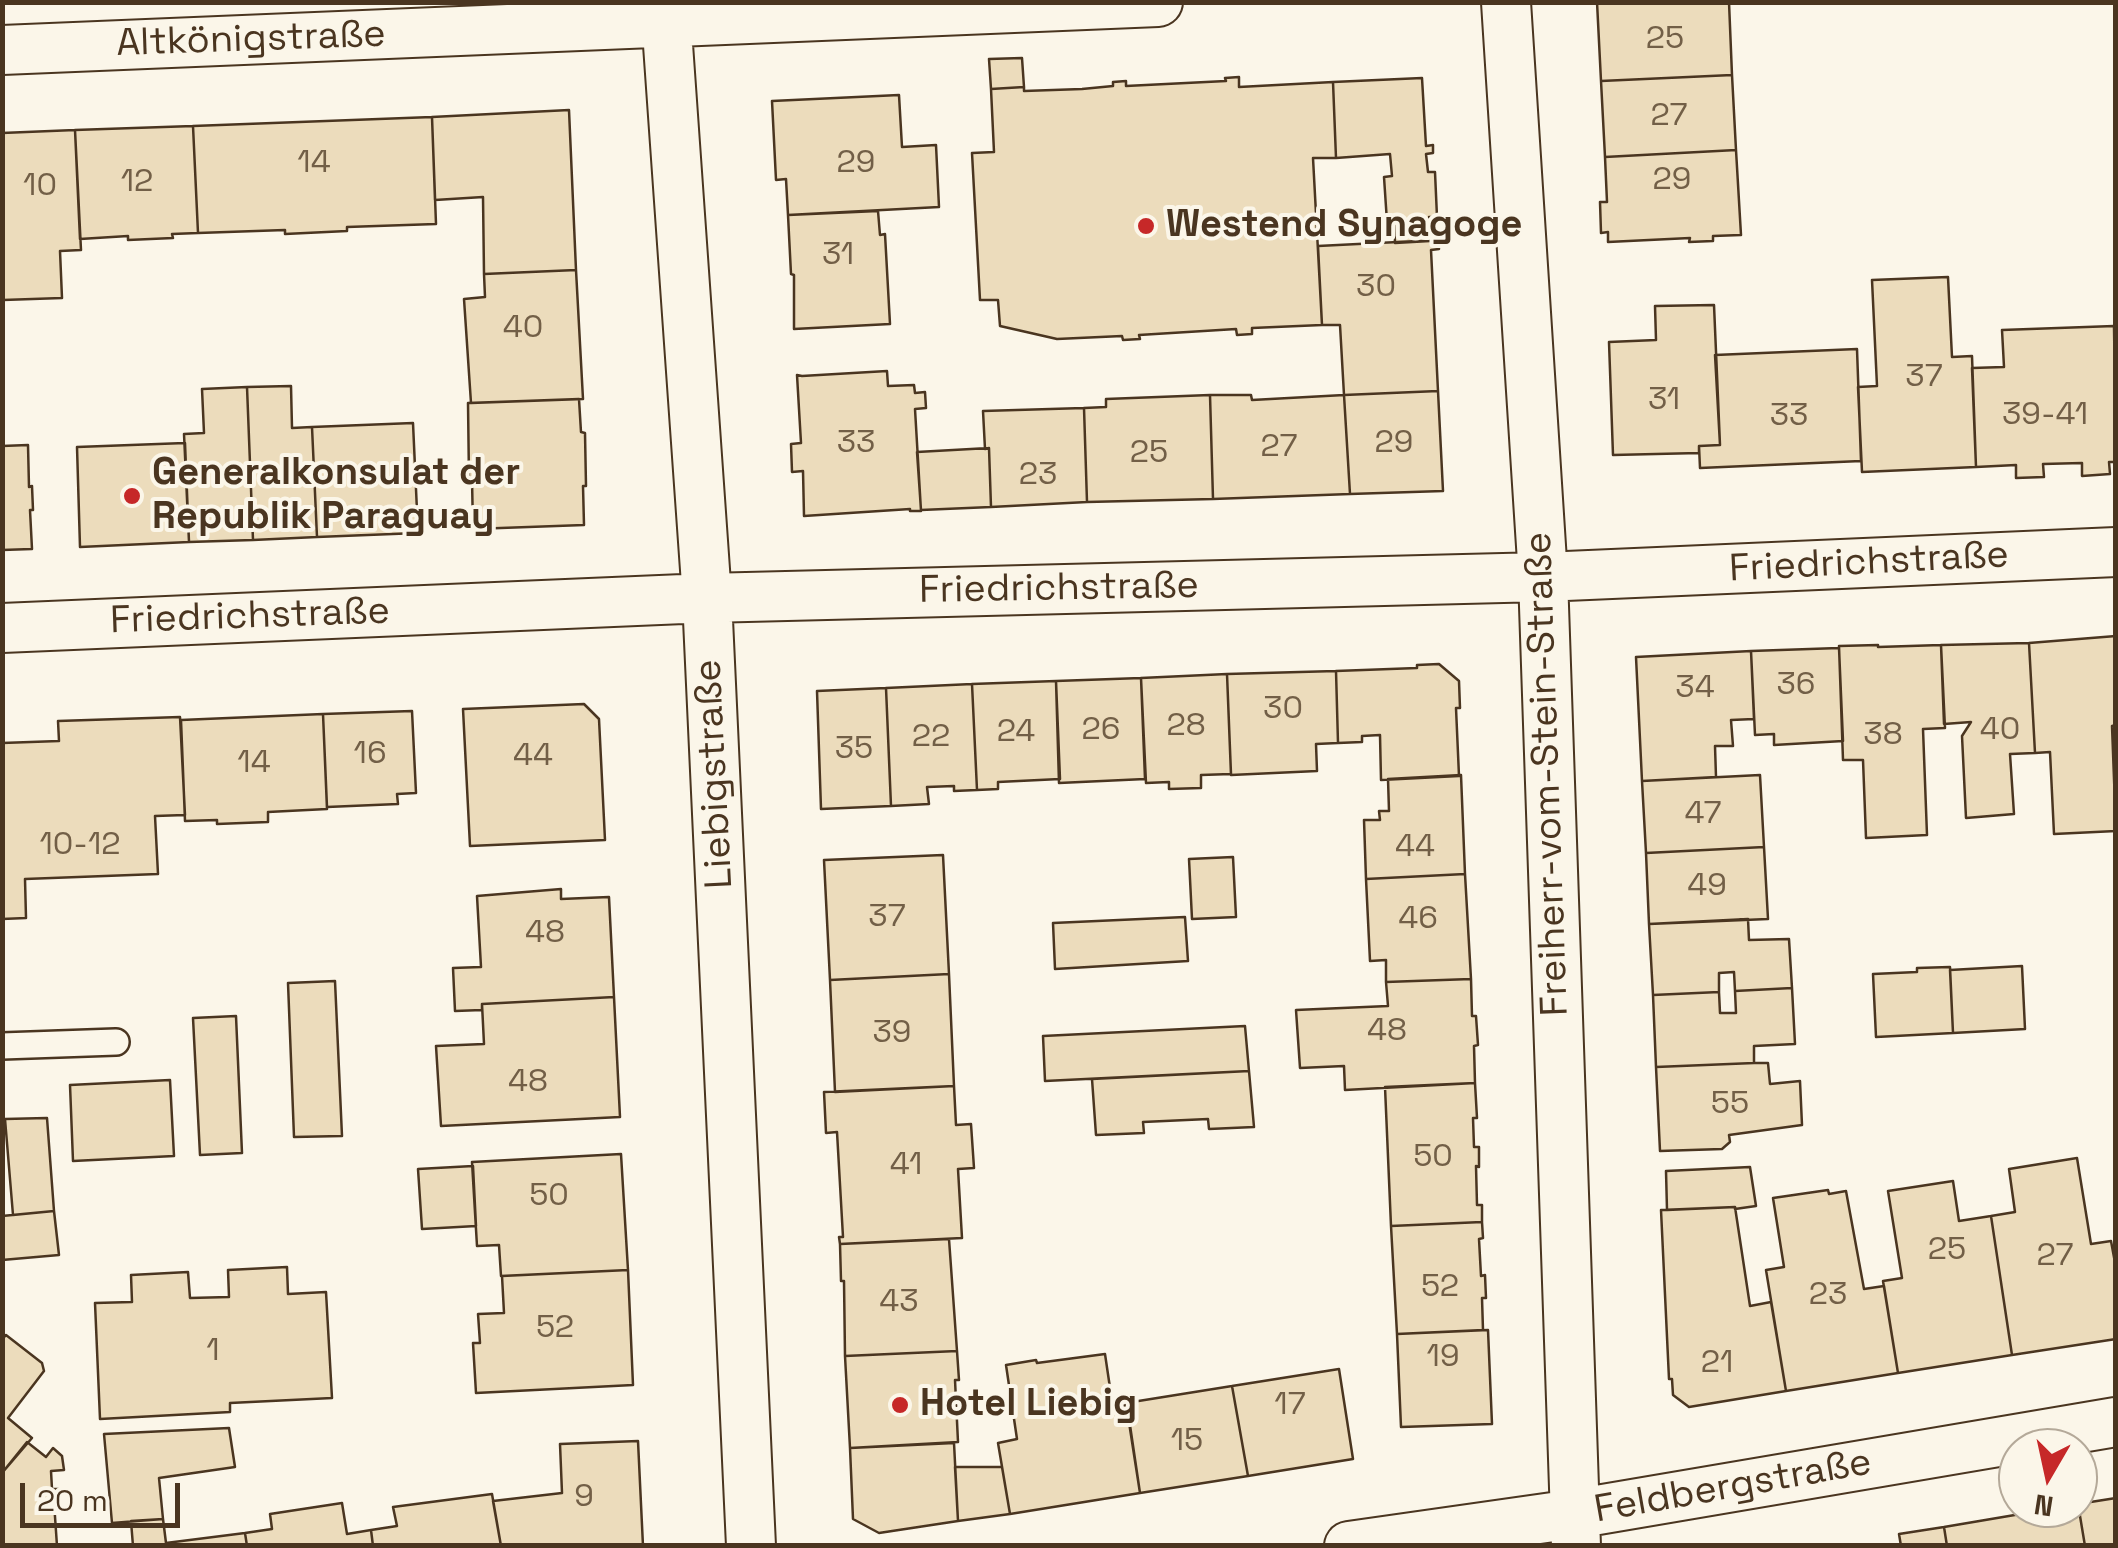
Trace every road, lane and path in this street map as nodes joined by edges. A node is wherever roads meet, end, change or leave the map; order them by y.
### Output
1 (1158, 2) edge
2 (1506, 2) edge
3 (892, 8) edge
4 (666, 13) edge
5 (2, 50) edge
6 (2116, 552) edge
7 (1543, 577) junction
8 (707, 598) junction
9 (2, 628) edge
10 (116, 1042) dead end
11 (2, 1046) edge
12 (2116, 1422) edge
13 (1575, 1530) edge
14 (751, 1546) edge
15 (1348, 1546) edge

1 - 3 street, Altkönigstraße
2 - 7 street, Freiherr-vom-Stein-Straße
3 - 4 street, Altkönigstraße
4 - 5 street, Altkönigstraße
4 - 8 street, Liebigstraße
6 - 7 street, Friedrichstraße
7 - 8 street, Friedrichstraße
7 - 13 street, Freiherr-vom-Stein-Straße
8 - 9 street, Friedrichstraße
8 - 14 street, Liebigstraße
10 - 11 lane
12 - 13 street, Feldbergstraße
13 - 15 street, Feldbergstraße

